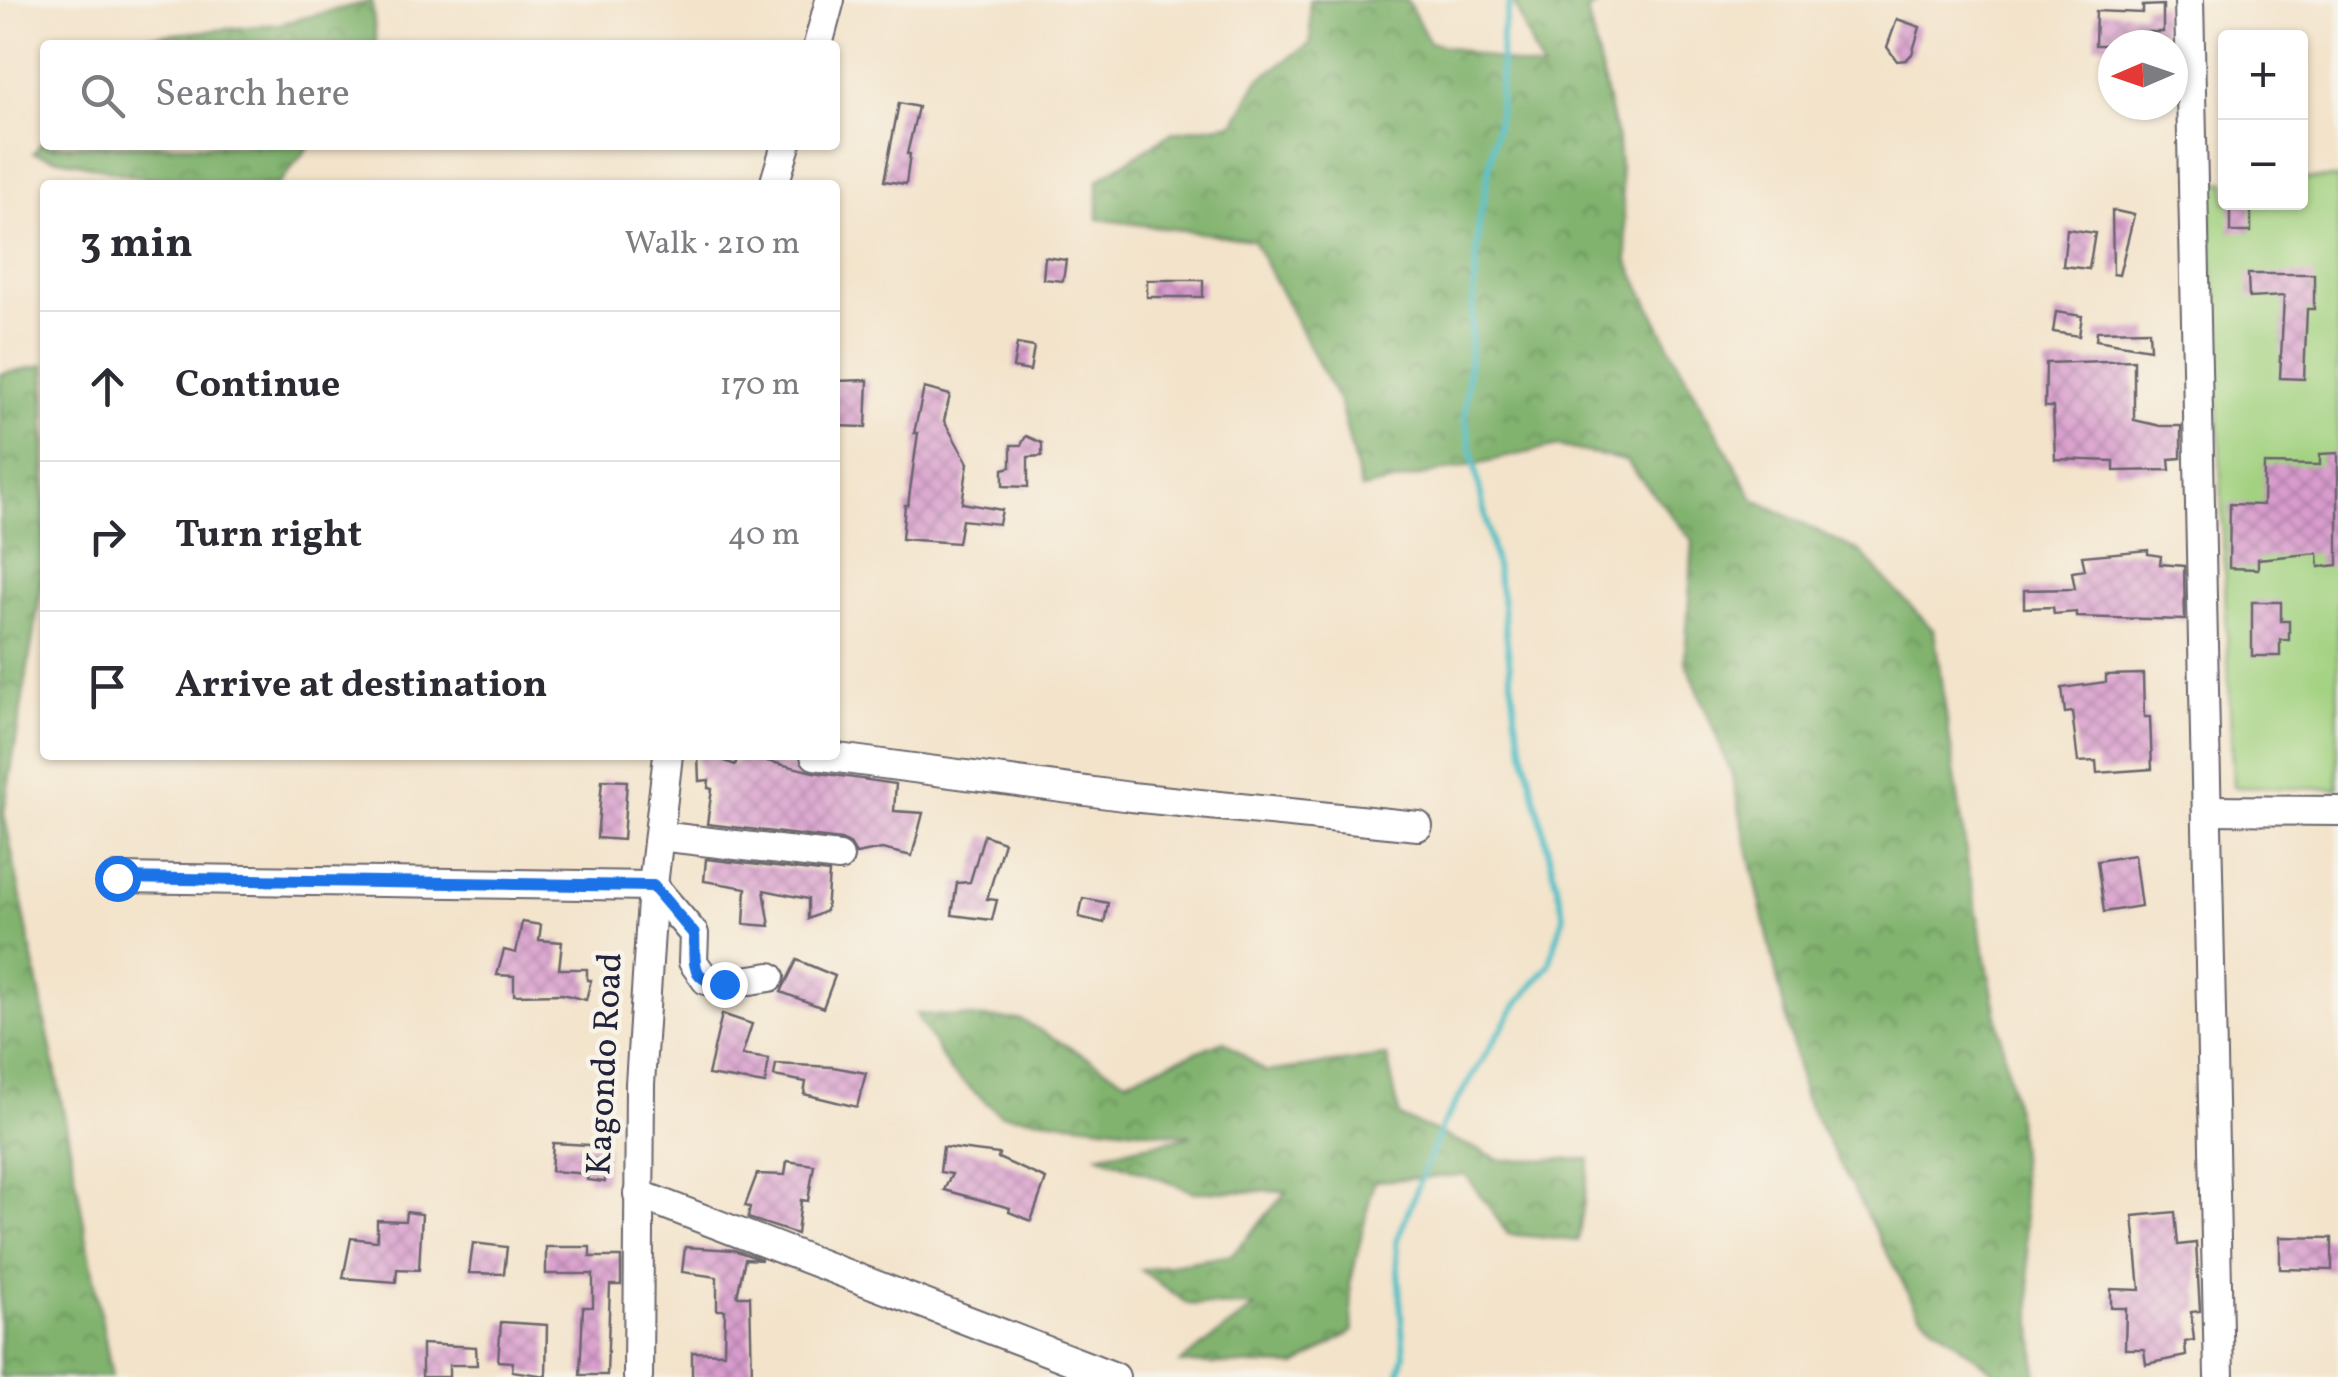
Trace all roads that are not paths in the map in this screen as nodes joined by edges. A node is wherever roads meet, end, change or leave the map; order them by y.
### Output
1 (830, 0) edge
2 (2189, 0) edge
3 (819, 40) edge
4 (784, 150) edge
5 (776, 180) edge
6 (840, 758) edge
7 (667, 760) edge
8 (2207, 810) junction
9 (2338, 811) edge
10 (1418, 826) dead end
11 (659, 836) junction
12 (839, 857) dead end
13 (117, 878) dead end
14 (653, 886) junction
15 (770, 977) dead end
16 (638, 1194) junction
17 (638, 1377) edge
18 (1115, 1377) edge
19 (2219, 1377) edge

1 - 3 street
2 - 8 street
4 - 5 street
6 - 10 street
7 - 11 street, Kagondo Road
8 - 9 street
8 - 19 street
11 - 12 street
11 - 14 street, Kagondo Road
13 - 14 street
14 - 15 street
14 - 16 street, Kagondo Road
16 - 17 street, Kagondo Road
16 - 18 street

